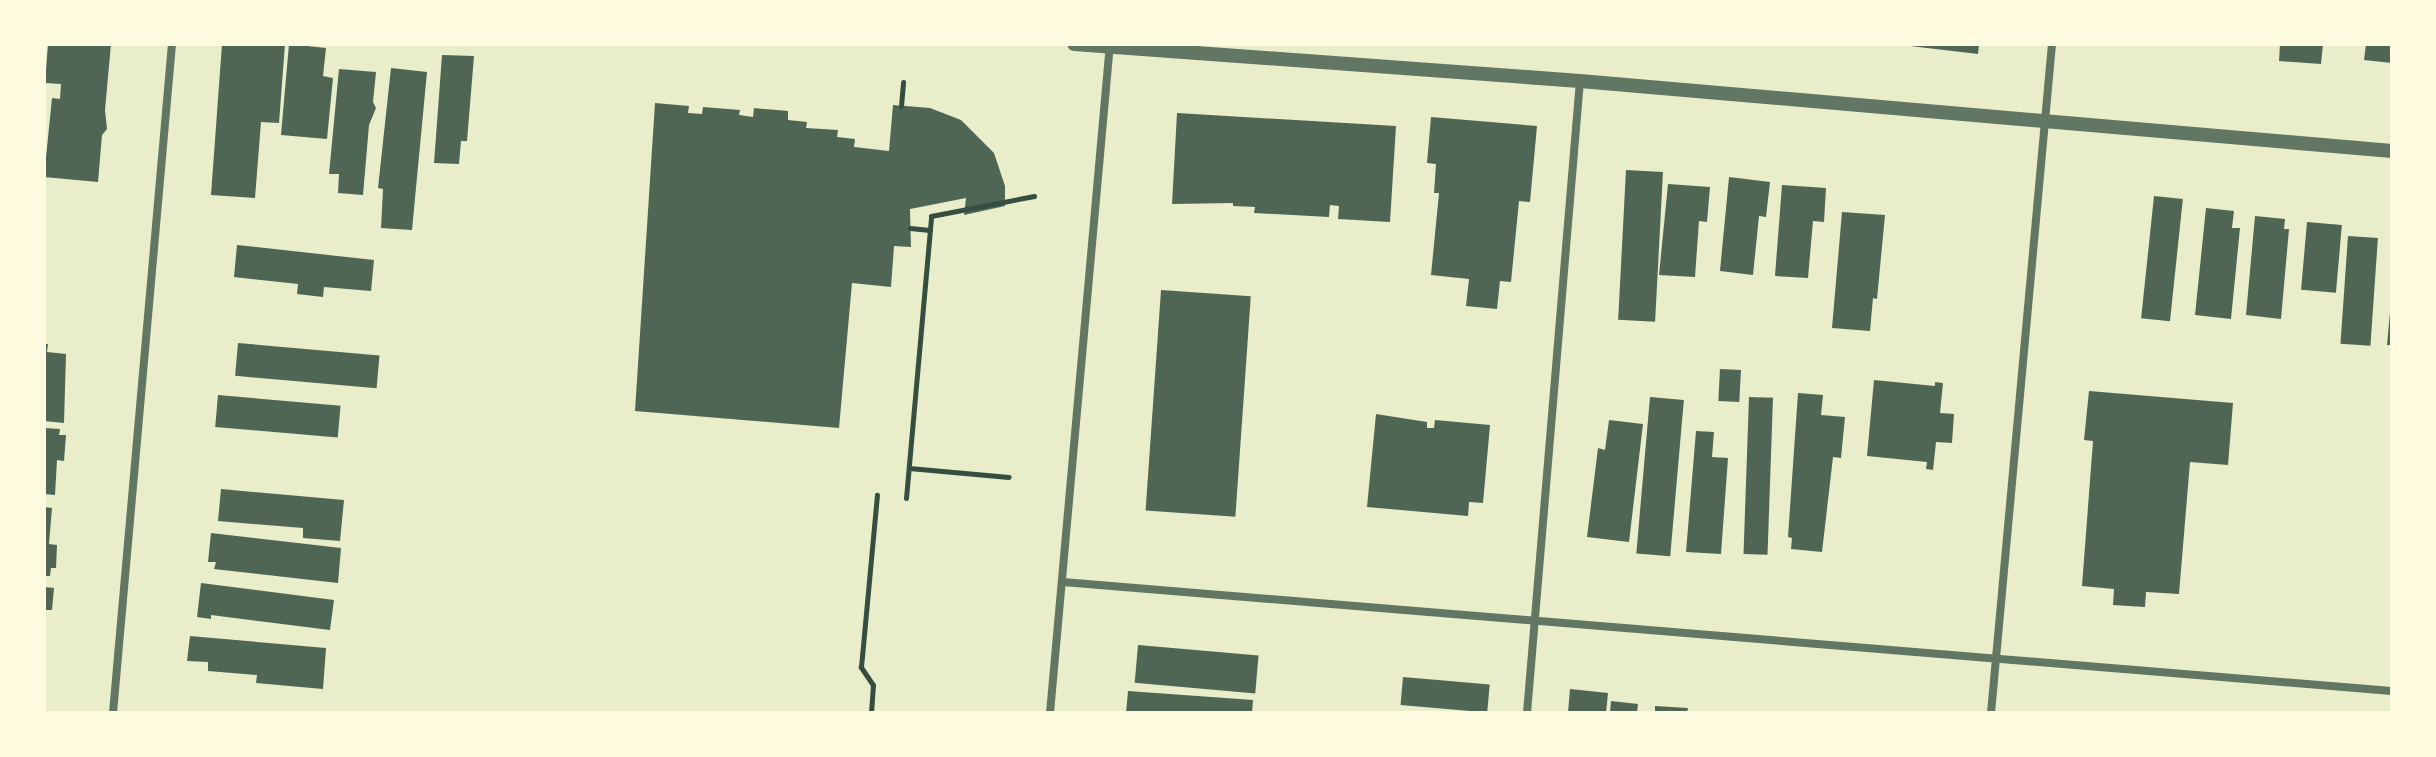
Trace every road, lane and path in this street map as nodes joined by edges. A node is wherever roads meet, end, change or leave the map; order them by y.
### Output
1 (172, 44) edge
2 (1074, 44) edge
3 (2052, 44) edge
4 (1110, 46) edge
5 (1580, 81) junction
6 (903, 82) dead end
7 (901, 106) dead end
8 (2044, 121) junction
9 (2392, 151) edge
10 (1034, 196) dead end
11 (910, 228) dead end
12 (930, 230) junction
13 (909, 468) junction
14 (1009, 477) dead end
15 (877, 495) dead end
16 (906, 498) dead end
17 (1063, 582) junction
18 (1534, 624) junction
19 (1995, 661) junction
20 (2392, 691) edge
21 (113, 713) edge
22 (871, 713) edge
23 (1050, 713) edge
24 (1527, 713) edge
25 (1991, 713) edge

1 - 21 street
2 - 4 street
3 - 8 street
4 - 5 street
4 - 17 street
5 - 8 street
5 - 18 street
6 - 7 path
8 - 9 street
8 - 19 street
10 - 12 path
11 - 12 path
12 - 13 path
13 - 14 path
13 - 16 path
15 - 22 path
17 - 18 street
17 - 23 street
18 - 19 street
18 - 24 street
19 - 20 street
19 - 25 street

